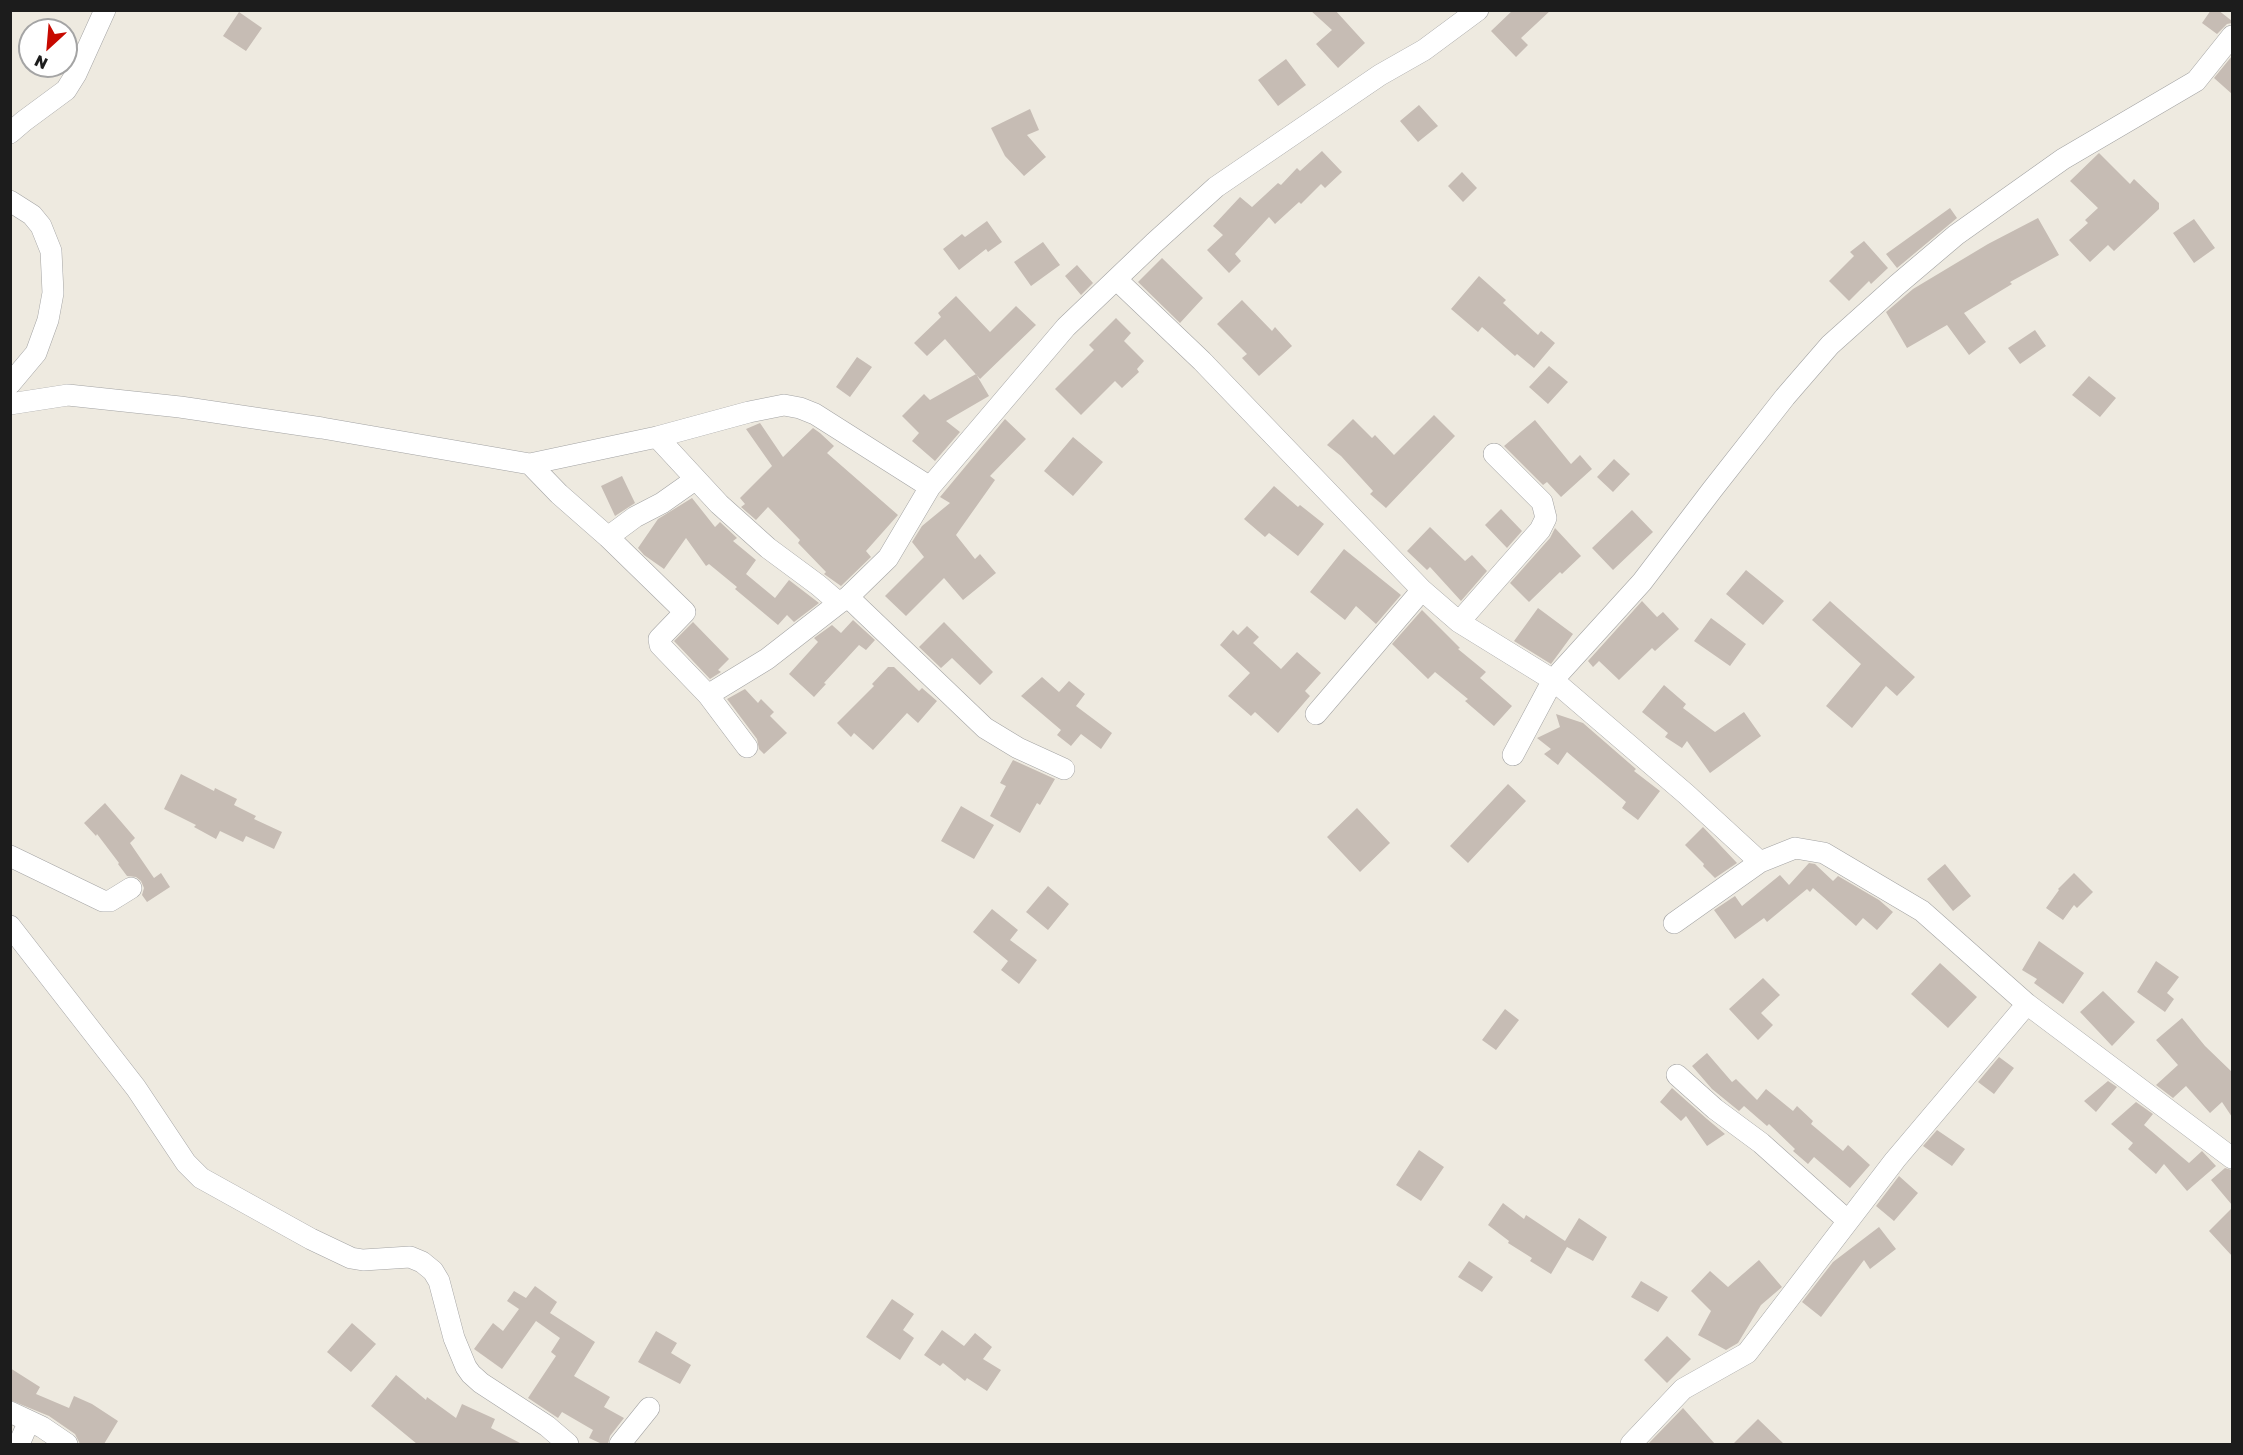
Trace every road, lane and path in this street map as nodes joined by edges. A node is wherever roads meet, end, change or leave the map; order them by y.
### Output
1 (105, 10) edge
2 (1478, 10) edge
3 (2232, 36) edge
4 (10, 133) edge
5 (10, 201) edge
6 (1117, 280) junction
7 (10, 384) edge
8 (10, 404) edge
9 (657, 437) junction
10 (1494, 454) dead end
11 (530, 464) junction
12 (696, 479) junction
13 (930, 487) junction
14 (608, 537) junction
15 (1422, 590) junction
16 (843, 600) junction
17 (1459, 622) junction
18 (1553, 680) junction
19 (708, 695) junction
20 (1316, 714) dead end
21 (747, 747) dead end
22 (1513, 755) dead end
23 (1064, 769) dead end
24 (10, 856) edge
25 (1760, 862) junction
26 (131, 888) dead end
27 (1674, 923) dead end
28 (10, 926) edge
29 (2027, 1004) junction
30 (1677, 1075) dead end
31 (2232, 1158) edge
32 (1848, 1221) junction
33 (649, 1408) dead end
34 (20, 1417) edge
35 (18, 1444) edge
36 (67, 1444) edge
37 (568, 1444) edge
38 (620, 1444) edge
39 (1631, 1444) edge

1 - 4 street
2 - 6 street
3 - 18 street
5 - 7 street
6 - 13 street
6 - 15 street
8 - 11 street
9 - 11 street
9 - 12 street
9 - 13 street
10 - 17 street
11 - 14 street
12 - 14 street
12 - 16 street
13 - 16 street
14 - 19 street
15 - 17 street
15 - 20 street
16 - 19 street
16 - 23 street
17 - 18 street
18 - 22 street
18 - 25 street
19 - 21 street
24 - 26 street
25 - 27 street
25 - 29 street
28 - 37 street
29 - 31 street
29 - 32 street
30 - 32 street
32 - 39 street
33 - 38 street
34 - 35 street
34 - 36 street

